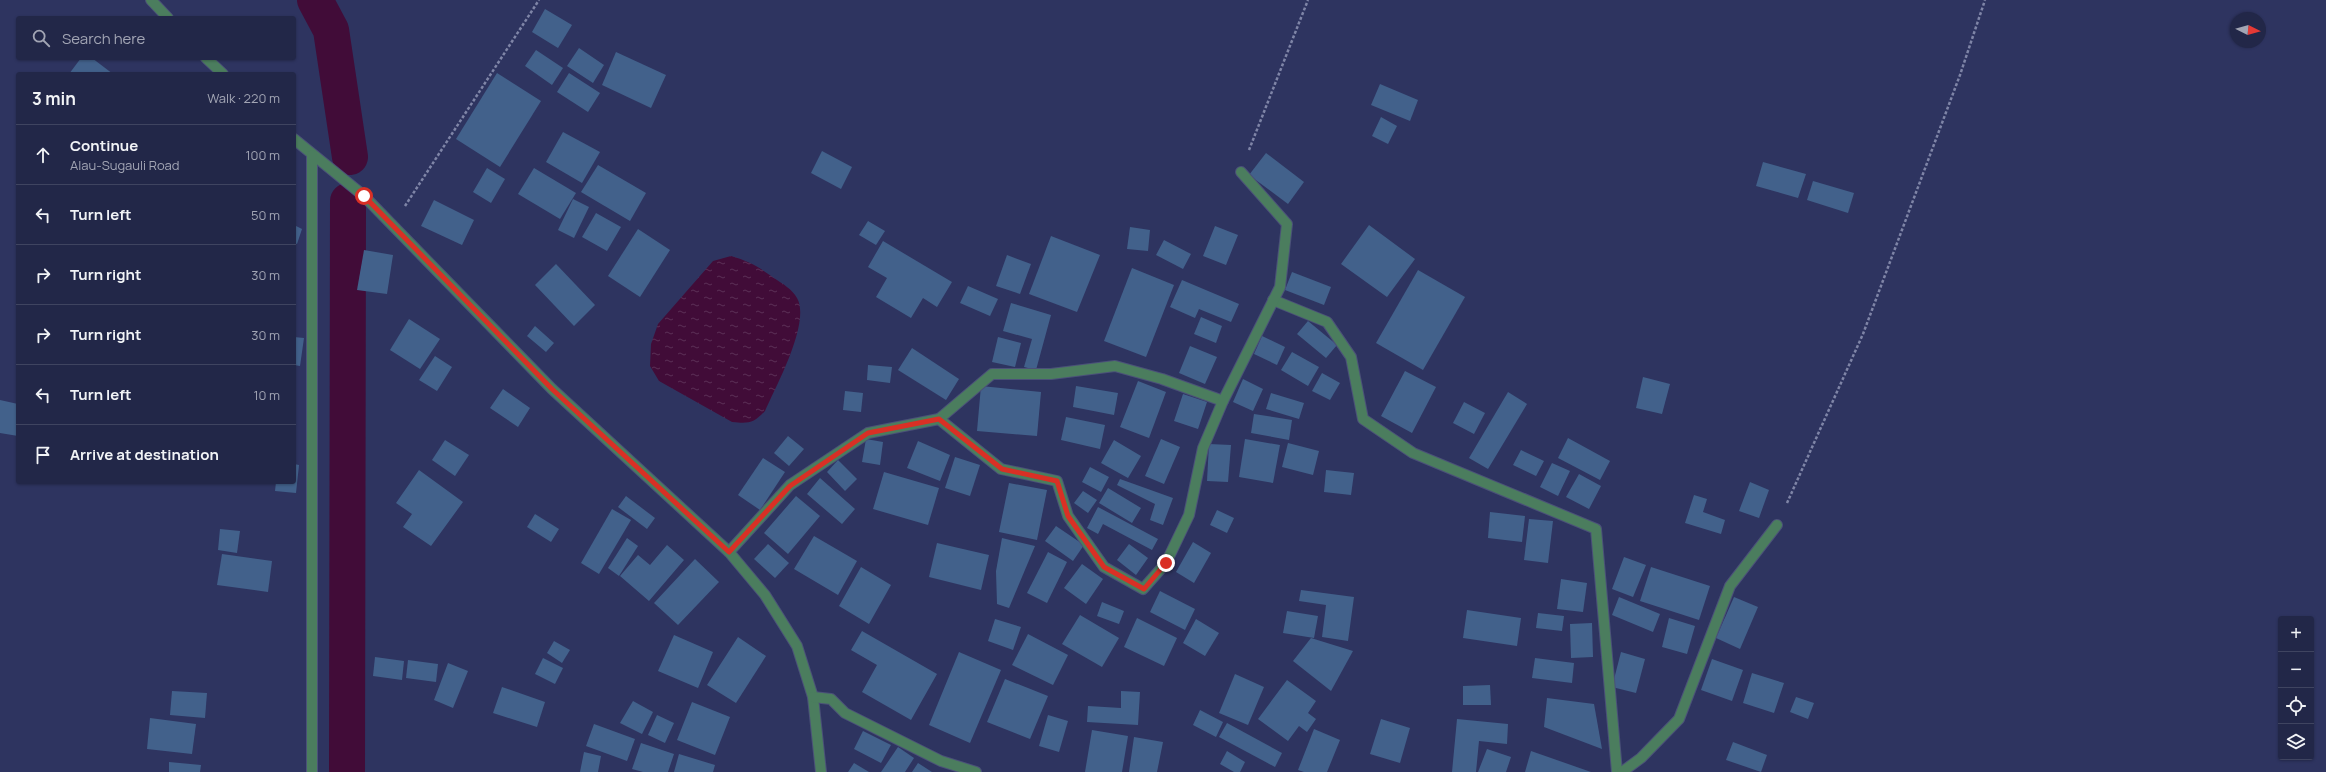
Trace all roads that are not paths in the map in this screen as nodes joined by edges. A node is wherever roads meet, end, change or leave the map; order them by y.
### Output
1 (151, 0) edge
2 (166, 16) edge
3 (208, 60) edge
4 (221, 72) edge
5 (296, 141) edge
6 (312, 155) junction
7 (1241, 172) road end
8 (1273, 300) junction
9 (1223, 401) junction
10 (939, 419) junction
11 (1776, 525) road end
12 (729, 552) junction
13 (813, 697) junction
14 (312, 772) edge
15 (821, 772) edge
16 (976, 772) edge
17 (1617, 772) edge
18 (1622, 772) edge

1 - 2 street
3 - 4 street
5 - 6 street
6 - 12 street
6 - 14 street
7 - 8 street
8 - 9 street
8 - 17 street
9 - 10 street
9 - 10 street
10 - 12 street
11 - 18 street
12 - 13 street
13 - 15 street
13 - 16 street

